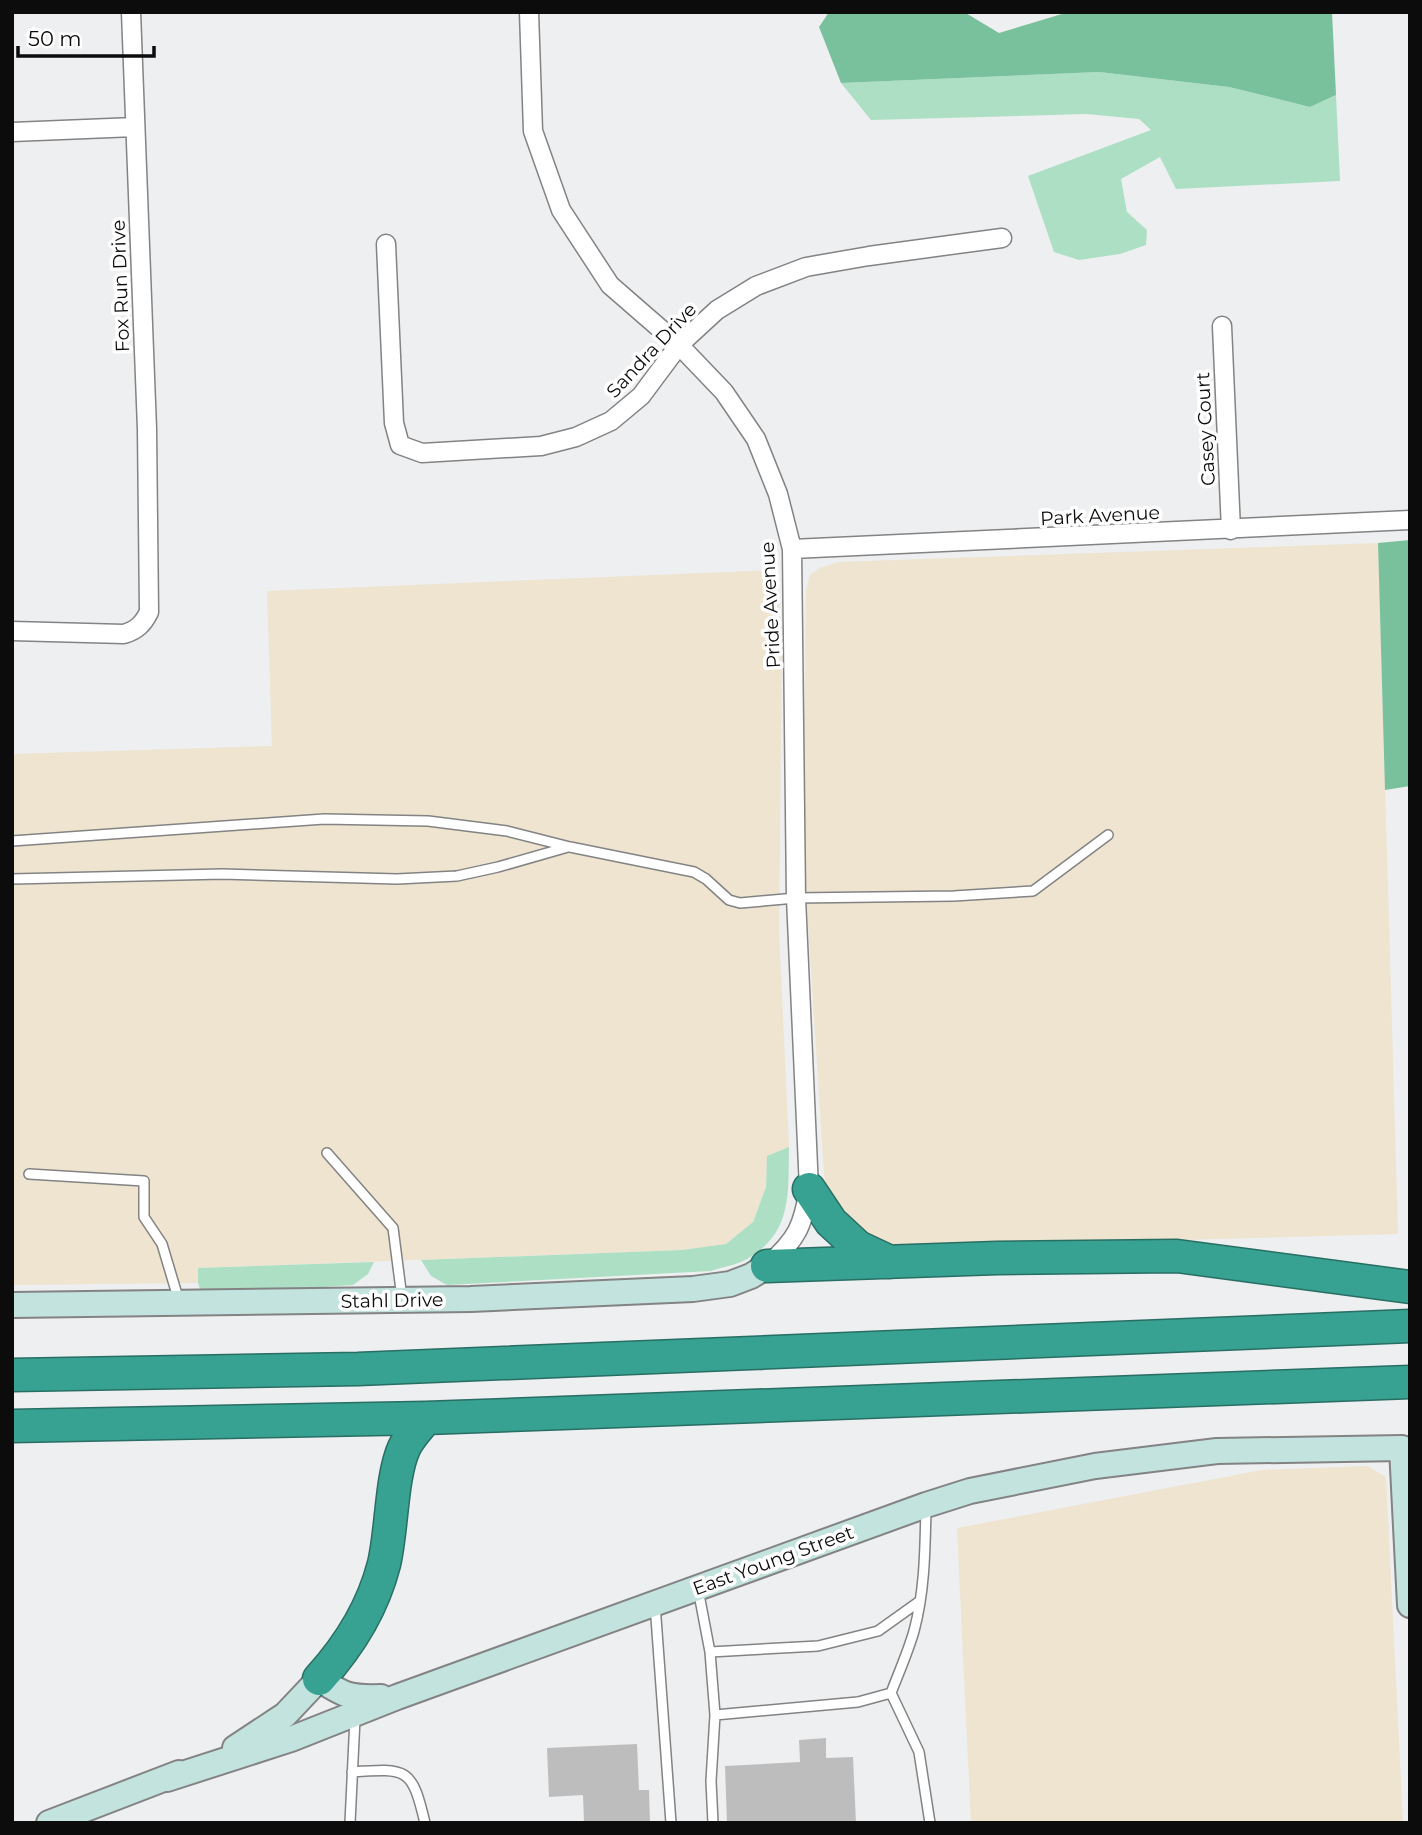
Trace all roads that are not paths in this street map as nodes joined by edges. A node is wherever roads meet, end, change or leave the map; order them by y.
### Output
1 (131, 12) edge
2 (529, 12) edge
3 (135, 127) junction
4 (12, 132) edge
5 (1002, 238) dead end
6 (386, 244) dead end
7 (1222, 326) dead end
8 (679, 345) junction
9 (1410, 520) edge
10 (1231, 530) junction
11 (792, 549) junction
12 (12, 631) edge
13 (1108, 835) dead end
14 (12, 841) edge
15 (570, 846) junction
16 (12, 879) edge
17 (796, 898) junction
18 (327, 1153) dead end
19 (29, 1174) dead end
20 (809, 1189) junction
21 (891, 1262) junction
22 (767, 1266) junction
23 (1410, 1287) edge
24 (403, 1300) junction
25 (179, 1303) junction
26 (12, 1305) edge
27 (1410, 1326) edge
28 (12, 1375) edge
29 (1410, 1382) edge
30 (426, 1418) junction
31 (12, 1426) edge
32 (1406, 1448) edge
33 (926, 1504) junction
34 (1408, 1540) edge
35 (698, 1587) junction
36 (921, 1601) junction
37 (655, 1603) junction
38 (1410, 1605) edge
39 (710, 1653) junction
40 (319, 1679) junction
41 (891, 1693) junction
42 (397, 1697) junction
43 (356, 1713) junction
44 (715, 1715) junction
45 (352, 1772) junction
46 (167, 1779) junction
47 (49, 1823) edge
48 (350, 1823) edge
49 (425, 1823) edge
50 (671, 1823) edge
51 (713, 1823) edge
52 (930, 1823) edge

1 - 3 street, Fox Run Drive
2 - 8 street, Pride Avenue
3 - 4 street
3 - 12 street, Fox Run Drive
5 - 8 street, Sandra Drive
6 - 8 street, Sandra Drive
7 - 10 street, Casey Court
8 - 11 street, Pride Avenue
9 - 10 street, Park Avenue
10 - 11 street, Park Avenue
11 - 17 street, Pride Avenue
13 - 17 lane
14 - 15 lane
15 - 16 lane
15 - 17 lane
17 - 20 street, Pride Avenue
18 - 24 lane
19 - 25 lane
20 - 21 highway
20 - 22 street, Pride Avenue
21 - 22 highway
21 - 23 highway
22 - 24 main road, Stahl Drive
24 - 25 main road, Stahl Drive
25 - 26 main road, Stahl Drive
27 - 28 highway
29 - 30 highway
30 - 31 highway
30 - 40 highway
32 - 33 main road, East Young Street
32 - 34 main road
33 - 35 main road, East Young Street
33 - 36 lane
34 - 38 main road
35 - 37 main road, East Young Street
35 - 39 lane
36 - 39 lane
36 - 41 lane
37 - 42 main road, East Young Street
37 - 50 lane
39 - 44 lane
40 - 42 main road
40 - 46 main road, East Young Street
41 - 44 lane
41 - 52 lane
42 - 43 main road, East Young Street
43 - 45 lane
43 - 46 main road, East Young Street
44 - 51 lane
45 - 48 lane
45 - 49 lane
46 - 47 main road, East Young Street

